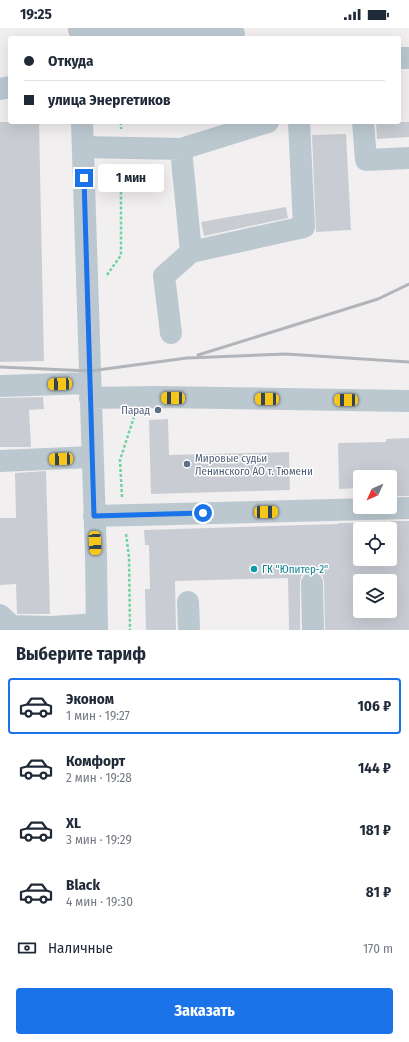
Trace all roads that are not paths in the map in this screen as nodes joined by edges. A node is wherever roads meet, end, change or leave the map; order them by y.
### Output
1 (79, 32) edge
2 (234, 34) dead end
3 (82, 124) edge
4 (262, 124) edge
5 (299, 124) edge
6 (363, 124) edge
7 (83, 147) junction
8 (181, 149) junction
9 (409, 158) edge
10 (191, 252) junction
11 (170, 333) dead end
12 (0, 386) edge
13 (90, 390) junction
14 (409, 401) edge
15 (92, 458) junction
16 (0, 461) edge
17 (409, 508) edge
18 (94, 516) junction
19 (312, 583) dead end
20 (188, 602) dead end
21 (0, 615) edge
22 (97, 627) edge
23 (189, 630) edge
24 (313, 630) edge

1 - 2 street
3 - 7 street
4 - 8 street
5 - 10 street
6 - 9 street
7 - 8 street
7 - 13 street
8 - 10 street
10 - 11 street
12 - 13 street
13 - 14 street
13 - 15 street
15 - 16 street
15 - 18 street
17 - 18 street
18 - 22 street
19 - 24 street
20 - 23 street
21 - 22 street

